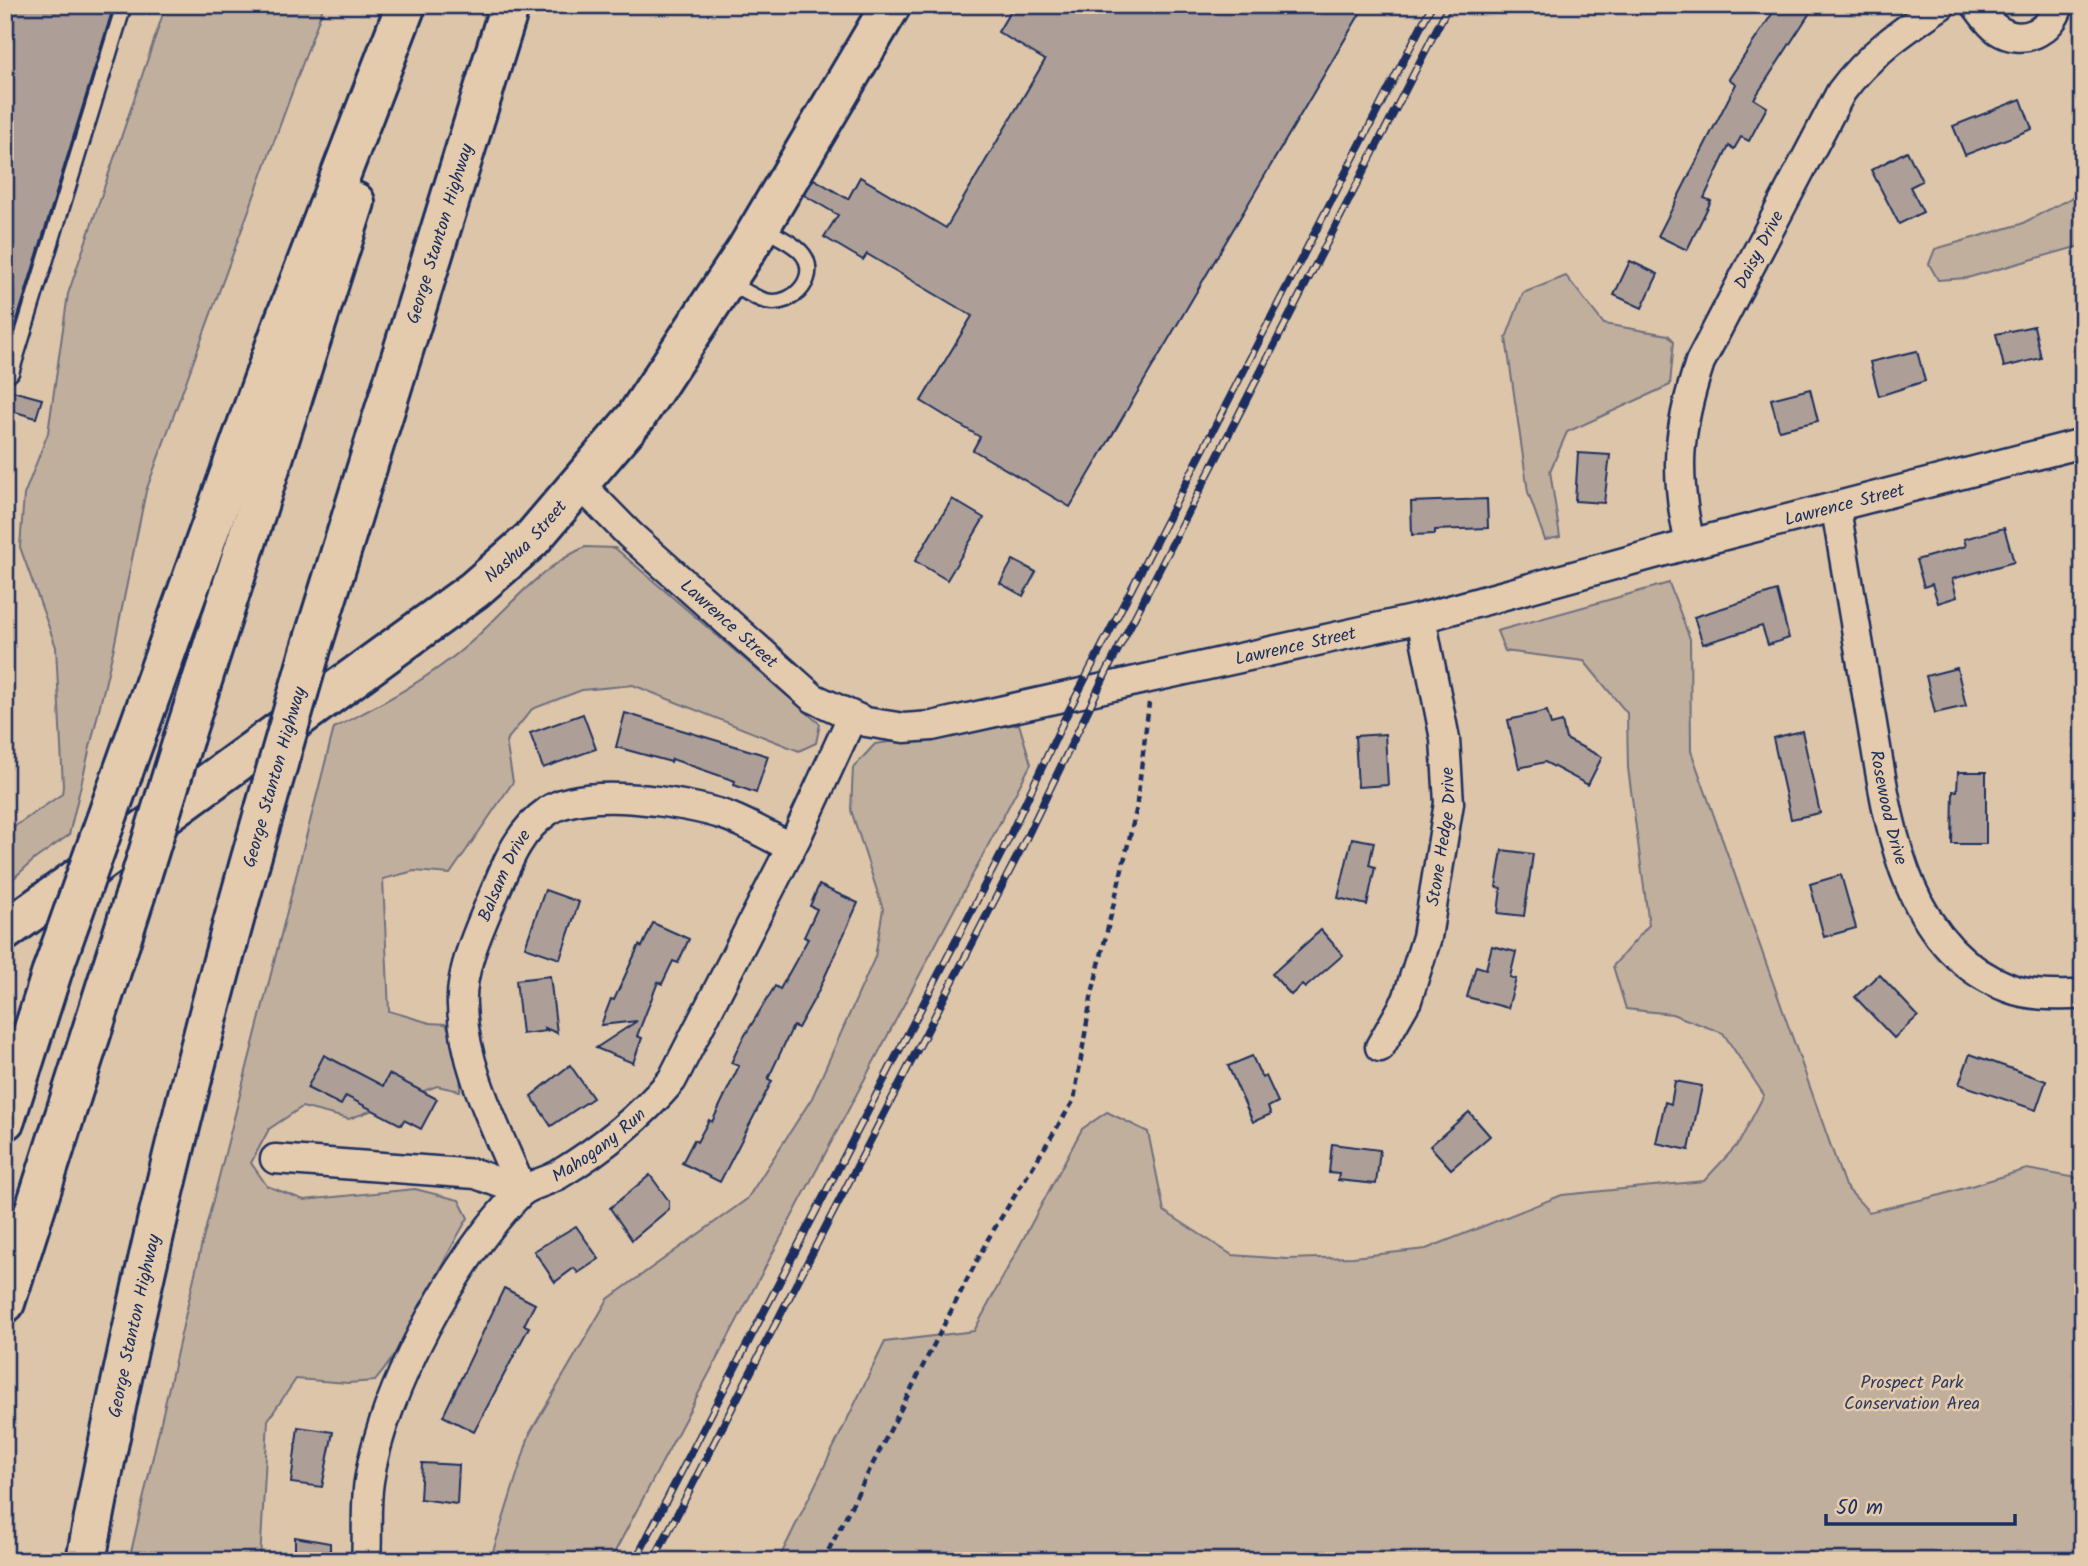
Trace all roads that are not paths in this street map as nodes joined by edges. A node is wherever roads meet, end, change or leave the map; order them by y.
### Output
1 (124, 5) edge
2 (406, 5) edge
3 (415, 5) edge
4 (510, 5) edge
5 (891, 5) edge
6 (1941, 5) edge
7 (1976, 5) edge
8 (2059, 5) edge
9 (760, 226) junction
10 (726, 280) junction
11 (11, 373) dead end
12 (2083, 443) edge
13 (581, 485) junction
14 (1836, 509) junction
15 (1690, 544) junction
16 (1421, 618) junction
17 (852, 717) junction
18 (791, 847) junction
19 (5, 931) edge
20 (2083, 995) edge
21 (1380, 1047) dead end
22 (5, 1120) edge
23 (275, 1159) dead end
24 (523, 1191) junction
25 (5, 1303) edge
26 (116, 1397) junction
27 (71, 1561) edge
28 (86, 1561) edge
29 (366, 1561) edge

1 - 11 lane
2 - 22 main road, bridge
3 - 25 main road, bridge
4 - 26 main road, George Stanton Highway, bridge
5 - 9 main road, Nashua Street
6 - 15 street, Daisy Drive
7 - 8 street
9 - 10 main road, Nashua Street
9 - 10 lane
10 - 13 main road, Nashua Street
12 - 14 street, Lawrence Street
13 - 17 street, Lawrence Street
13 - 19 main road, Nashua Street
14 - 15 street, Lawrence Street
14 - 20 street, Rosewood Drive
15 - 16 street, Lawrence Street
16 - 17 street, Lawrence Street
16 - 21 street, Stone Hedge Drive
17 - 18 street, Mahogany Run
18 - 24 street, Mahogany Run
18 - 24 street, Balsam Drive
23 - 24 street
24 - 29 street, Mahogany Run
26 - 27 main road
26 - 28 main road, George Stanton Highway

